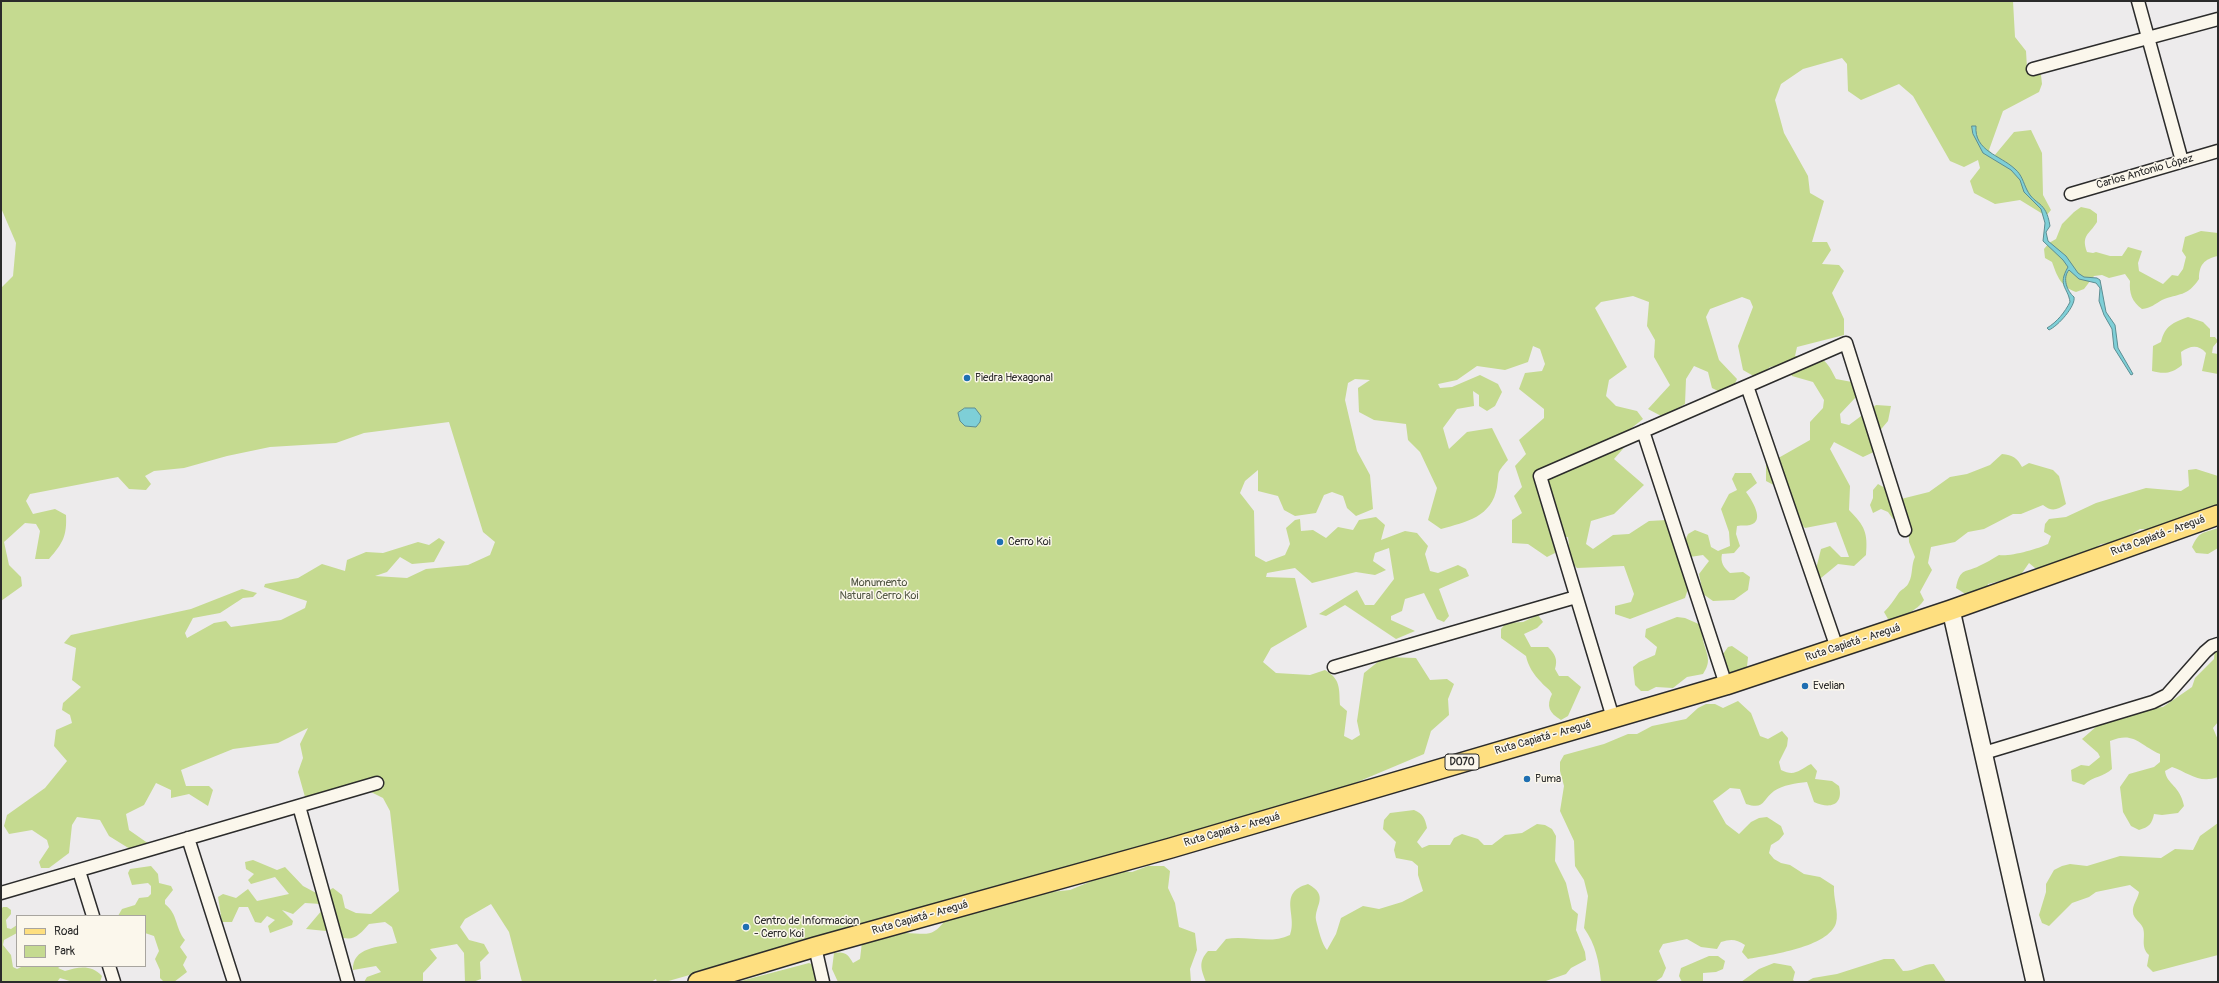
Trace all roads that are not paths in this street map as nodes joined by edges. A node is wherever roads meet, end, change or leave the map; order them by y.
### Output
1 (2138, 1) edge
2 (2218, 20) edge
3 (2148, 38) junction
4 (2033, 69) dead end
5 (2218, 151) edge
6 (2182, 161) junction
7 (2071, 194) dead end
8 (1747, 386) junction
9 (1643, 431) junction
10 (2218, 515) edge
11 (1905, 530) dead end
12 (1576, 597) junction
13 (1951, 610) junction
14 (2218, 644) edge
15 (1837, 648) junction
16 (1334, 667) dead end
17 (1726, 685) junction
18 (1613, 718) junction
19 (1984, 753) junction
20 (377, 783) dead end
21 (299, 806) junction
22 (188, 838) junction
23 (78, 871) junction
24 (1, 893) edge
25 (93, 915) edge
26 (815, 947) junction
27 (109, 967) edge
28 (114, 982) edge
29 (234, 982) edge
30 (348, 982) edge
31 (698, 982) edge
32 (823, 982) edge
33 (2035, 982) edge

1 - 3 street
2 - 3 street
3 - 4 street
3 - 6 street
5 - 6 street, Carlos Antonio López
6 - 7 street, Carlos Antonio López
8 - 9 street
8 - 11 street
8 - 15 street
9 - 12 street
9 - 17 street
10 - 13 main road, Ruta Capiatá - Areguá / D070
12 - 16 street
12 - 18 street
13 - 15 main road, Ruta Capiatá - Areguá / D070
13 - 19 street
14 - 19 street
15 - 17 main road, Ruta Capiatá - Areguá / D070
17 - 18 main road, Ruta Capiatá - Areguá / D070
18 - 26 main road, Ruta Capiatá - Areguá / D070
19 - 33 street
20 - 21 street
21 - 22 street
21 - 30 street
22 - 23 street
22 - 29 street
23 - 24 street
23 - 25 street
26 - 31 main road, Ruta Capiatá - Areguá / D070
26 - 32 street
27 - 28 street

